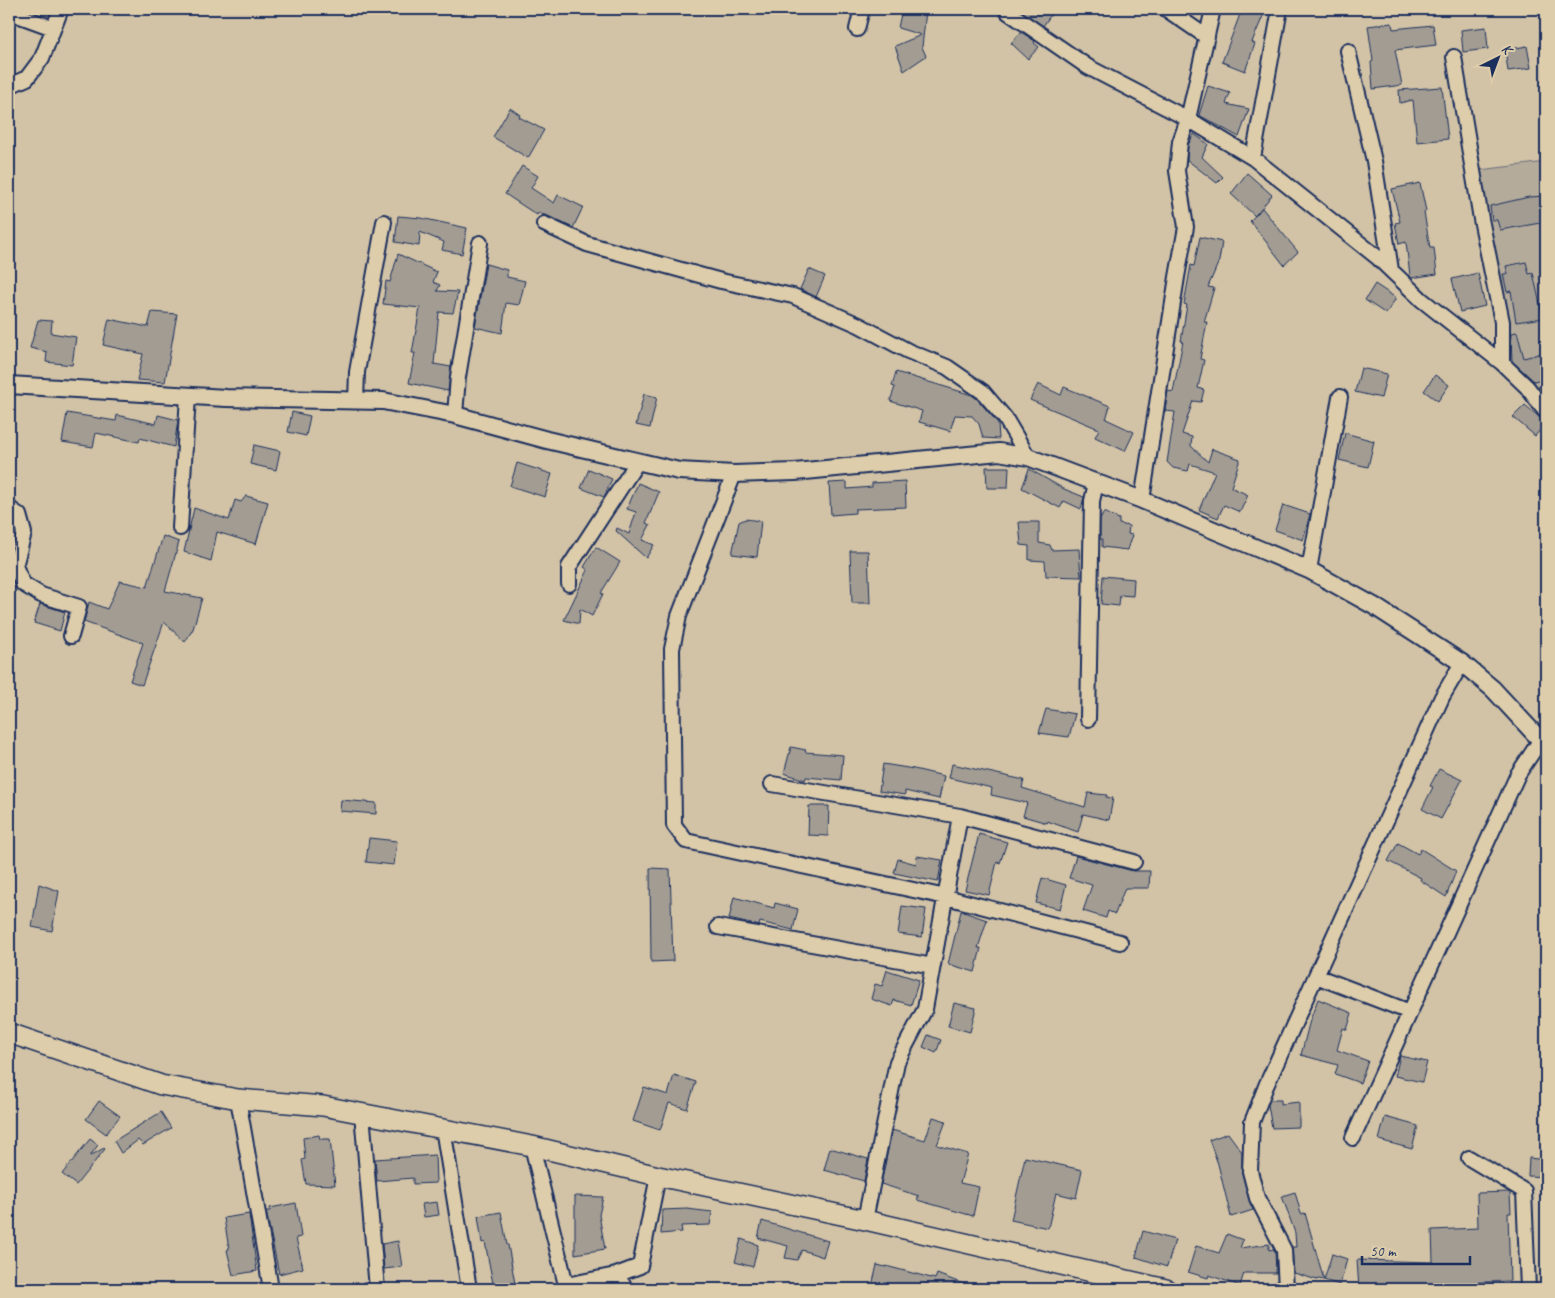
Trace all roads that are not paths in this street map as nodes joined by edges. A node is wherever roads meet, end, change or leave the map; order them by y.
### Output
1 (62, 9) edge
2 (862, 9) edge
3 (1009, 9) edge
4 (1166, 9) edge
5 (1213, 9) edge
6 (1280, 9) edge
7 (9, 12) edge
8 (53, 28) junction
9 (857, 29) dead end
10 (1207, 37) junction
11 (1348, 50) dead end
12 (1454, 57) dead end
13 (9, 86) edge
14 (1188, 119) junction
15 (1253, 158) junction
16 (384, 222) dead end
17 (544, 224) dead end
18 (480, 243) dead end
19 (1391, 270) junction
20 (1502, 363) junction
21 (9, 385) edge
22 (188, 396) junction
23 (1340, 397) dead end
24 (356, 401) junction
25 (1546, 412) edge
26 (455, 415) junction
27 (1028, 457) junction
28 (638, 461) junction
29 (734, 474) junction
30 (1096, 483) junction
31 (1142, 500) junction
32 (9, 508) edge
33 (180, 528) dead end
34 (1309, 570) junction
35 (568, 584) dead end
36 (71, 636) dead end
37 (1462, 663) junction
38 (1088, 719) dead end
39 (1543, 743) edge
40 (772, 784) dead end
41 (960, 816) junction
42 (1134, 862) dead end
43 (946, 897) junction
44 (718, 927) dead end
45 (1120, 942) dead end
46 (933, 966) junction
47 (1316, 976) junction
48 (1410, 1012) junction
49 (9, 1033) edge
50 (238, 1099) junction
51 (362, 1113) junction
52 (443, 1128) junction
53 (1353, 1138) dead end
54 (532, 1146) junction
55 (1469, 1158) dead end
56 (658, 1176) junction
57 (865, 1220) junction
58 (616, 1275) junction
59 (566, 1287) edge
60 (272, 1289) edge
61 (378, 1289) edge
62 (469, 1289) edge
63 (626, 1289) edge
64 (1166, 1289) edge
65 (1286, 1289) edge
66 (1528, 1289) edge

1 - 8 street
2 - 9 street
3 - 14 street
4 - 10 street
5 - 10 street
6 - 15 street
7 - 8 street
8 - 13 street
10 - 14 street
11 - 19 street
12 - 20 street
14 - 15 street
14 - 31 street
15 - 19 street
16 - 24 street
17 - 27 street
18 - 26 street
19 - 20 street
20 - 25 street
21 - 22 street
22 - 24 street
22 - 33 street
23 - 34 street
24 - 26 street
26 - 28 street
27 - 29 street
27 - 30 street
28 - 29 street
28 - 35 street
29 - 43 street
30 - 31 street
30 - 38 street
31 - 34 street
32 - 36 street
34 - 37 street
37 - 39 street
37 - 47 street
39 - 48 street
40 - 41 street
41 - 42 street
41 - 43 street
43 - 45 street
43 - 46 street
44 - 46 street
46 - 57 street
47 - 48 street
47 - 65 street
48 - 53 street
49 - 50 main road
50 - 51 main road
50 - 60 street
51 - 52 main road
51 - 61 street
52 - 54 main road
52 - 62 street
54 - 56 main road
54 - 59 street
55 - 66 street
56 - 57 main road
56 - 58 street
57 - 64 main road
58 - 59 street
58 - 63 street

